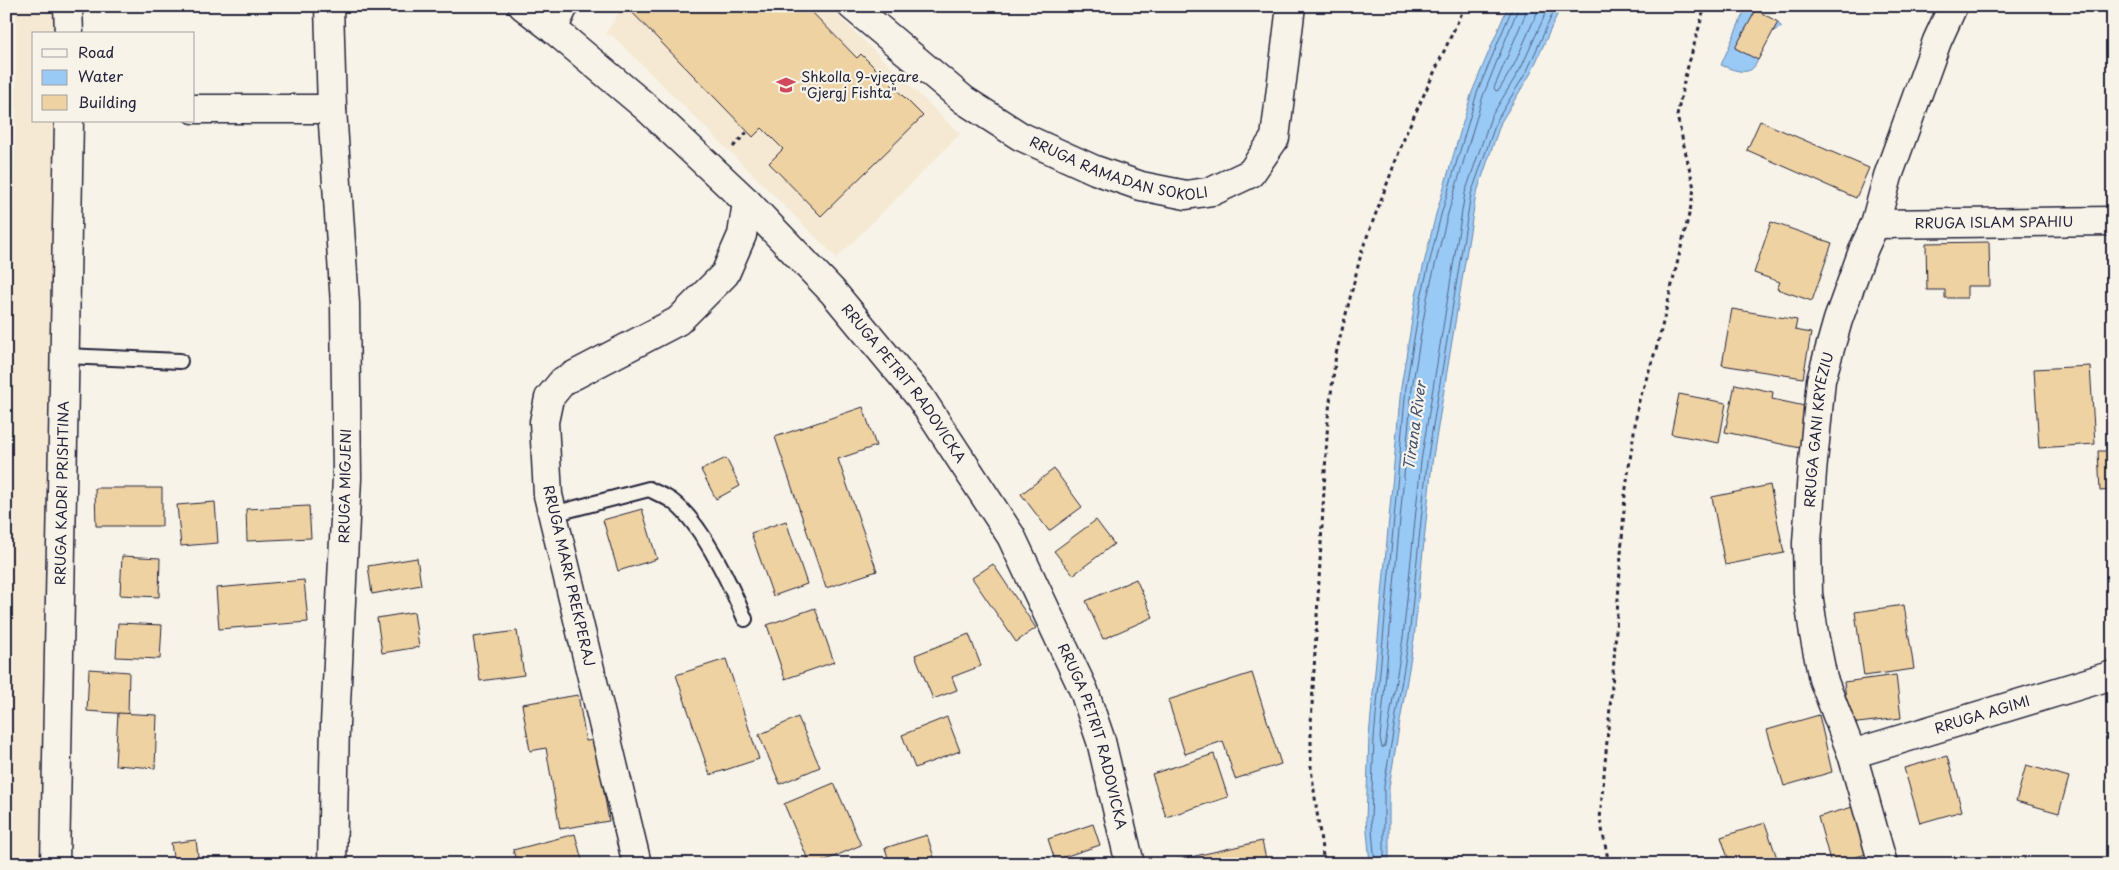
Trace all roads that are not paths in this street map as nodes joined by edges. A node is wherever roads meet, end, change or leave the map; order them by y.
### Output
1 (68, 6) edge
2 (329, 6) edge
3 (523, 6) edge
4 (852, 6) edge
5 (1291, 6) edge
6 (1953, 6) edge
7 (558, 17) edge
8 (69, 32) edge
9 (195, 109) edge
10 (332, 109) junction
11 (69, 122) edge
12 (747, 202) junction
13 (2113, 221) edge
14 (1875, 224) junction
15 (65, 356) junction
16 (180, 361) dead end
17 (553, 514) junction
18 (745, 619) dead end
19 (2113, 675) edge
20 (1852, 754) junction
21 (56, 864) edge
22 (332, 864) edge
23 (637, 864) edge
24 (1130, 864) edge
25 (1883, 864) edge

1 - 8 street
2 - 10 street, RRUGA MIGJENI
3 - 7 street, RRUGA PETRIT RADOVICKA
4 - 5 street, RRUGA RAMADAN SOKOLI
6 - 14 street, RRUGA GANI KRYEZIU
7 - 12 street, RRUGA PETRIT RADOVICKA
9 - 10 street
10 - 22 street, RRUGA MIGJENI
11 - 15 street, RRUGA KADRI PRISHTINA
12 - 17 street, RRUGA MARK PREKPERAJ
12 - 24 street, RRUGA PETRIT RADOVICKA
13 - 14 street, RRUGA ISLAM SPAHIU
14 - 20 street, RRUGA GANI KRYEZIU
15 - 16 lane
15 - 21 street, RRUGA KADRI PRISHTINA
17 - 18 lane
17 - 23 street, RRUGA MARK PREKPERAJ
19 - 20 street, RRUGA AGIMI
20 - 25 street, RRUGA GANI KRYEZIU

